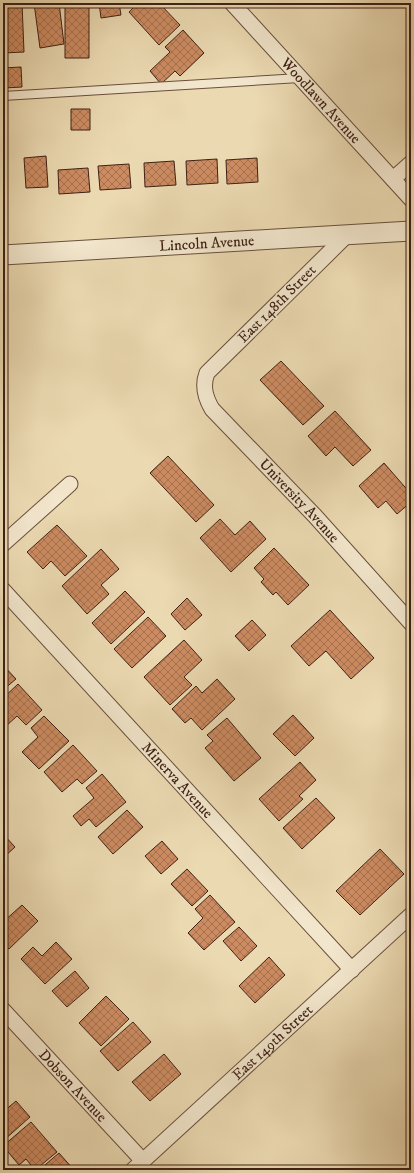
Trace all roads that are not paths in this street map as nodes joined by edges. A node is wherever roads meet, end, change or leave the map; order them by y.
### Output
1 (232, 3) edge
2 (300, 78) junction
3 (3, 96) edge
4 (411, 163) edge
5 (393, 179) junction
6 (411, 199) edge
7 (411, 231) edge
8 (347, 235) junction
9 (3, 255) edge
10 (207, 373) joint
11 (70, 484) dead end
12 (3, 544) edge
13 (3, 590) edge
14 (411, 623) edge
15 (411, 915) edge
16 (352, 970) junction
17 (3, 1010) edge
18 (138, 1166) edge

1 - 2 street, Woodlawn Avenue
2 - 3 lane
2 - 5 street, Woodlawn Avenue
4 - 5 street
5 - 6 street, Woodlawn Avenue
7 - 8 street, Lincoln Avenue
8 - 9 street, Lincoln Avenue
8 - 10 street, East 148th Street
10 - 14 street, University Avenue
11 - 12 street
13 - 16 street, Minerva Avenue
15 - 16 street, East 149th Street
16 - 18 street, East 149th Street
17 - 18 street, Dobson Avenue

